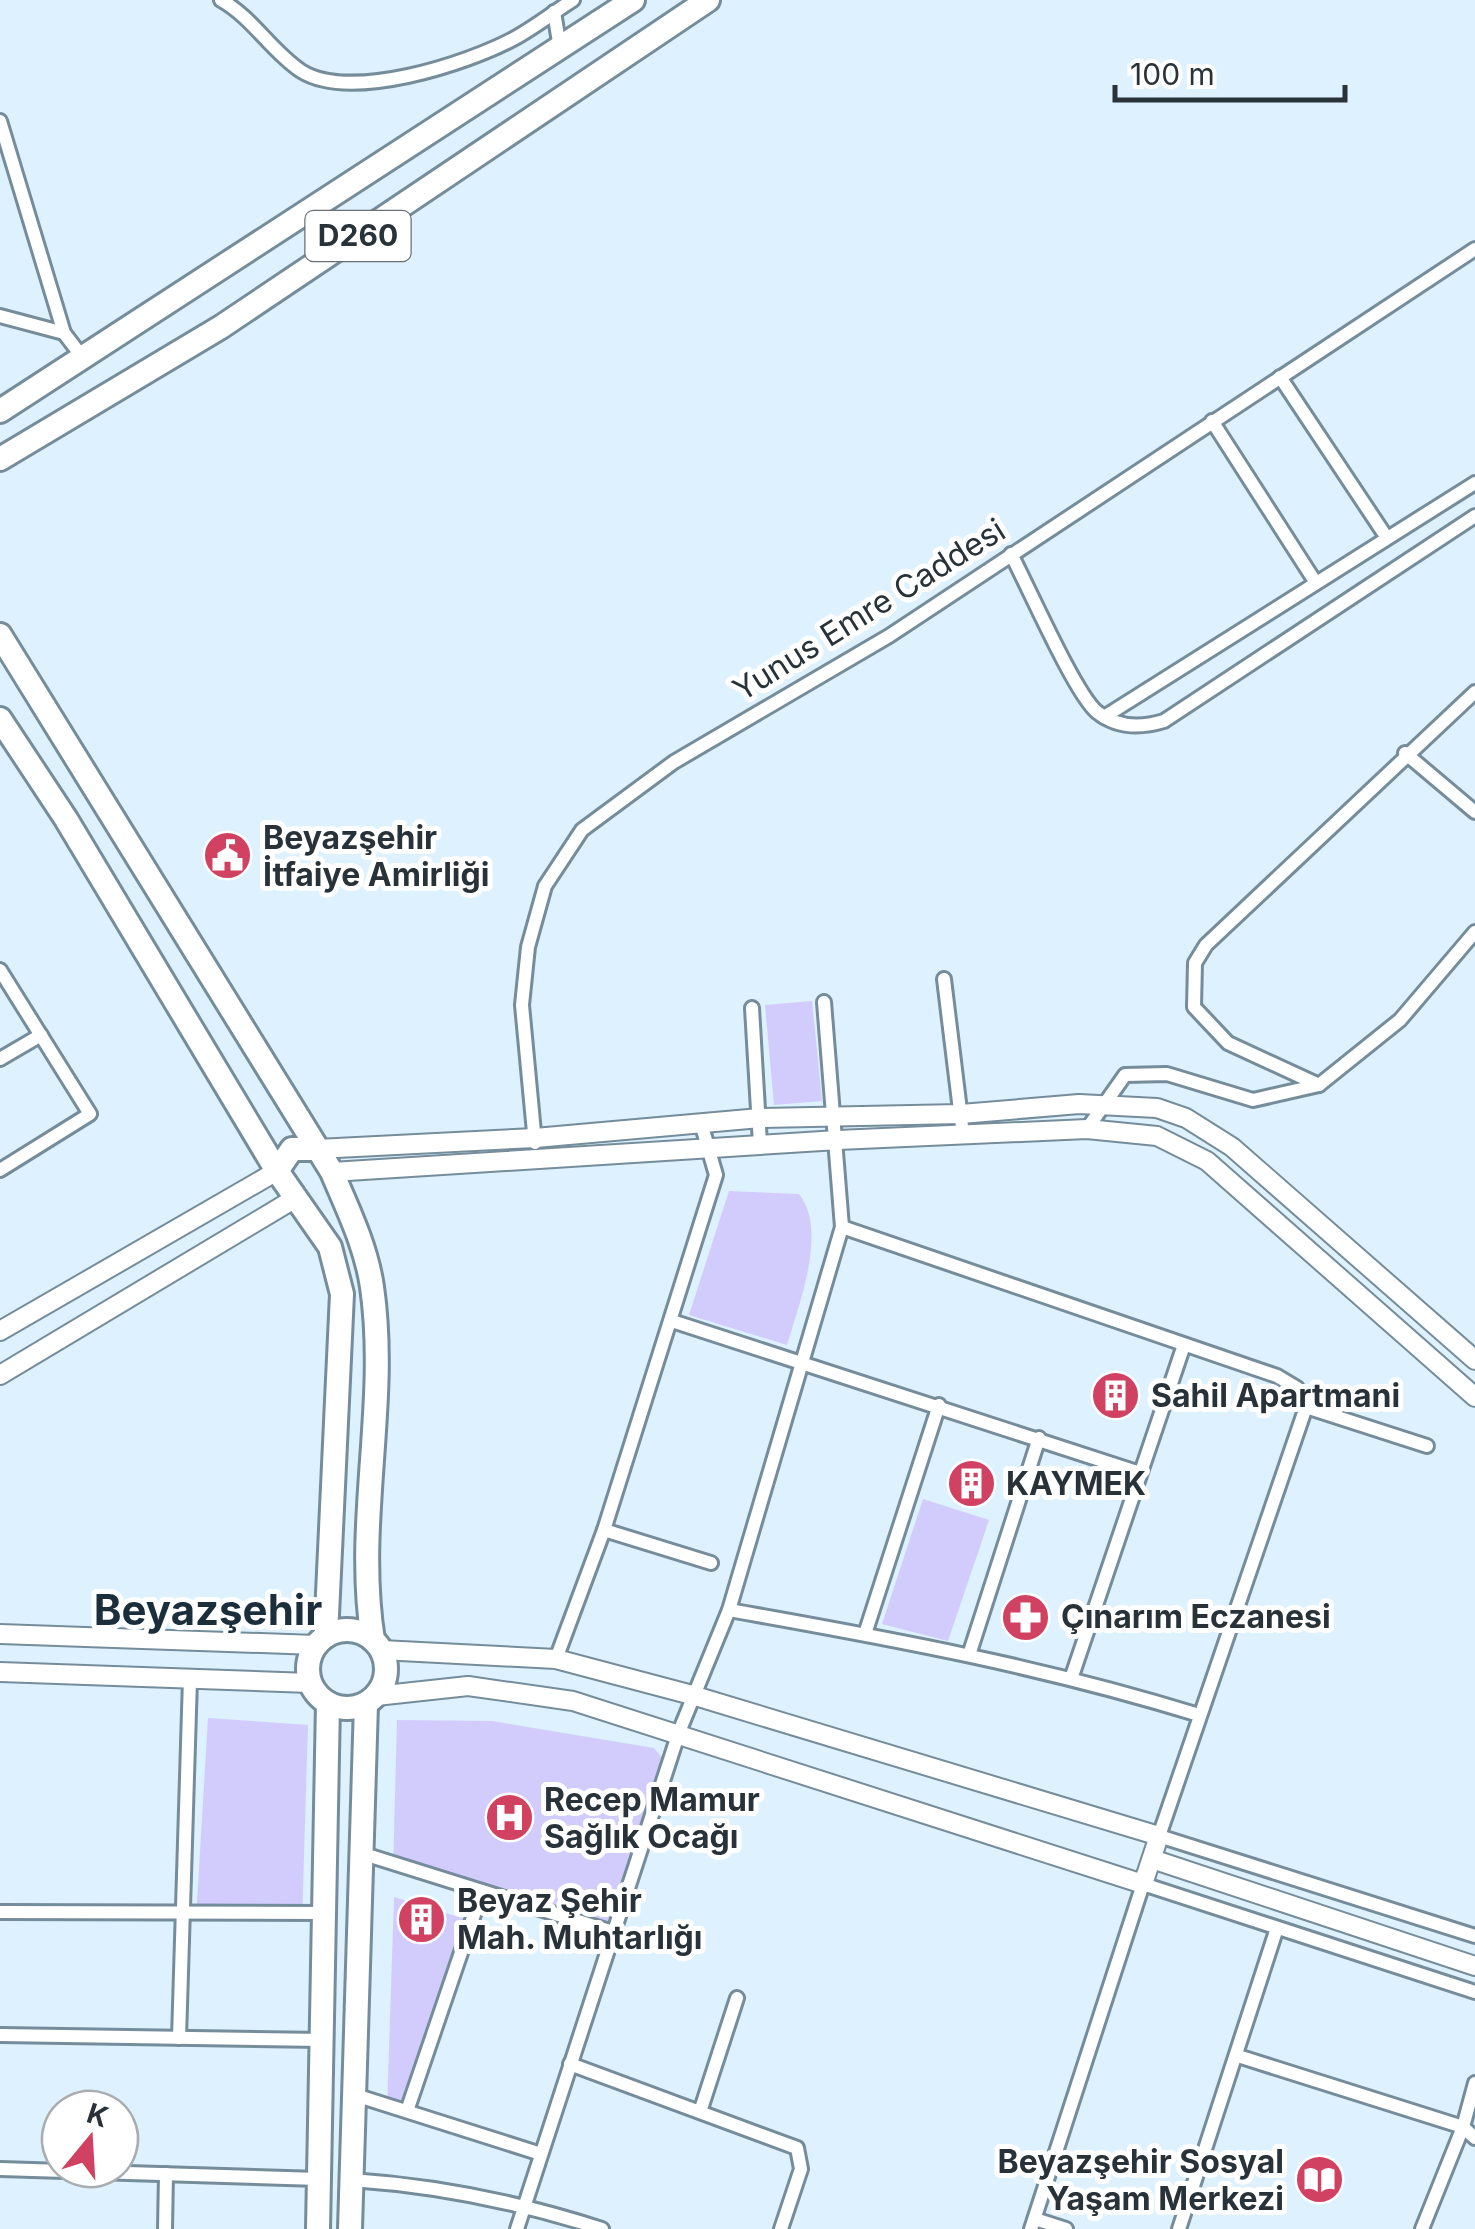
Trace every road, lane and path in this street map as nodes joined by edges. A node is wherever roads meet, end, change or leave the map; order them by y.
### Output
1 (221, 0) edge
2 (573, 0) edge
3 (633, 0) edge
4 (708, 0) edge
5 (554, 12) junction
6 (560, 48) junction
7 (0, 121) edge
8 (1475, 249) edge
9 (0, 316) edge
10 (64, 333) junction
11 (82, 358) junction
12 (1280, 376) junction
13 (0, 411) edge
14 (1212, 421) junction
15 (0, 459) edge
16 (1475, 483) edge
17 (1475, 516) edge
18 (1387, 538) junction
19 (1011, 554) junction
20 (1316, 583) junction
21 (0, 635) edge
22 (1475, 692) edge
23 (42, 703) junction
24 (1104, 717) junction
25 (1, 725) edge
26 (1405, 754) junction
27 (100, 798) junction
28 (1475, 812) edge
29 (66, 819) junction
30 (1475, 932) edge
31 (0, 970) edge
32 (944, 979) dead end
33 (824, 1002) dead end
34 (752, 1008) dead end
35 (41, 1034) junction
36 (0, 1059) edge
37 (1318, 1085) junction
38 (1105, 1103) junction
39 (961, 1114) junction
40 (836, 1116) junction
41 (760, 1118) junction
42 (701, 1123) junction
43 (1087, 1129) junction
44 (962, 1135) junction
45 (535, 1138) junction
46 (838, 1140) junction
47 (760, 1144) junction
48 (317, 1148) junction
49 (710, 1151) junction
50 (535, 1160) junction
51 (0, 1170) edge
52 (277, 1170) junction
53 (332, 1172) junction
54 (294, 1199) junction
55 (842, 1228) junction
56 (672, 1322) junction
57 (0, 1331) edge
58 (1184, 1345) junction
59 (1475, 1360) edge
60 (804, 1362) junction
61 (0, 1375) edge
62 (1475, 1397) edge
63 (939, 1405) junction
64 (1306, 1407) junction
65 (1039, 1438) junction
66 (1427, 1446) dead end
67 (1140, 1472) junction
68 (604, 1530) junction
69 (711, 1563) dead end
70 (729, 1610) junction
71 (0, 1634) edge
72 (865, 1634) junction
73 (321, 1640) junction
74 (377, 1645) junction
75 (970, 1652) junction
76 (556, 1659) junction
77 (0, 1672) edge
78 (1072, 1676) junction
79 (190, 1679) junction
80 (310, 1683) junction
81 (544, 1694) junction
82 (692, 1695) junction
83 (371, 1700) junction
84 (328, 1703) junction
85 (1199, 1715) junction
86 (678, 1732) junction
87 (1159, 1836) junction
88 (364, 1854) junction
89 (1152, 1859) junction
90 (1143, 1884) junction
91 (482, 1891) junction
92 (0, 1912) edge
93 (183, 1913) junction
94 (326, 1914) junction
95 (1277, 1928) junction
96 (613, 1932) junction
97 (1475, 1936) edge
98 (1475, 1966) edge
99 (1475, 1992) edge
100 (737, 1998) dead end
101 (0, 2036) edge
102 (179, 2038) junction
103 (323, 2040) junction
104 (1238, 2056) junction
105 (570, 2064) junction
106 (1475, 2082) edge
107 (356, 2095) junction
108 (407, 2111) junction
109 (700, 2112) junction
110 (1463, 2128) junction
111 (1475, 2138) edge
112 (541, 2154) junction
113 (0, 2169) edge
114 (166, 2174) junction
115 (319, 2179) junction
116 (352, 2180) junction
117 (524, 2204) junction
118 (1033, 2224) edge
119 (164, 2229) edge
120 (318, 2229) edge
121 (350, 2229) edge
122 (517, 2229) edge
123 (602, 2229) edge
124 (781, 2229) edge
125 (1066, 2229) edge
126 (1179, 2229) edge
127 (1422, 2229) edge

1 - 5 street
2 - 5 street
3 - 6 highway, D260
4 - 15 highway, D260
5 - 6 street
6 - 11 highway, D260
7 - 10 street
8 - 12 street, Yunus Emre Caddesi
9 - 10 street
10 - 11 street
11 - 13 highway, D260
12 - 14 street, Yunus Emre Caddesi
12 - 18 street
14 - 19 street, Yunus Emre Caddesi
14 - 20 street
16 - 18 street
17 - 24 street
18 - 20 street
19 - 24 street
19 - 45 street, Yunus Emre Caddesi
20 - 24 street
21 - 23 highway
22 - 26 street
23 - 25 highway
23 - 27 highway
25 - 29 highway
26 - 28 street
26 - 37 street
27 - 29 highway
27 - 48 highway
29 - 52 highway
30 - 37 street
31 - 35 street
32 - 39 street
33 - 40 street
34 - 41 street
35 - 36 street
35 - 51 street
37 - 38 street
38 - 39 main road
38 - 43 street
38 - 59 main road
39 - 40 main road
39 - 44 street
40 - 41 main road
40 - 46 street
41 - 42 main road
41 - 47 street
42 - 45 main road
42 - 49 street
43 - 44 main road
43 - 62 main road
44 - 46 main road
45 - 48 main road
45 - 50 street, Yunus Emre Caddesi
46 - 47 main road
46 - 55 street
47 - 49 main road
48 - 52 highway
48 - 53 highway
49 - 50 main road
49 - 56 street
50 - 53 main road
52 - 54 highway
52 - 57 main road
53 - 54 highway
53 - 74 highway
54 - 61 main road
54 - 73 highway
55 - 58 street
55 - 60 street
56 - 60 street
56 - 68 street
58 - 64 street
58 - 67 street
60 - 63 street
60 - 70 street
63 - 65 street
63 - 72 street
64 - 66 street
64 - 85 street
65 - 67 street
65 - 75 street
67 - 78 street
68 - 69 street
68 - 76 street
70 - 72 street
70 - 82 street
71 - 73 main road
72 - 75 street
73 - 74 highway
73 - 80 highway
74 - 76 main road
74 - 83 highway
75 - 78 street
76 - 81 main road
76 - 82 main road
77 - 79 main road
78 - 85 street
79 - 80 main road
79 - 93 street
80 - 84 highway
81 - 83 main road
81 - 86 main road
82 - 86 street
82 - 87 main road
83 - 84 highway
83 - 88 highway
84 - 94 highway
85 - 87 street
86 - 90 main road
86 - 96 street
87 - 89 main road
87 - 97 street
88 - 91 street
88 - 107 highway
89 - 90 main road
89 - 98 main road
90 - 95 street
90 - 118 street
91 - 96 street
91 - 108 street
92 - 93 street
93 - 94 street
93 - 102 street
94 - 103 highway
95 - 99 street
95 - 104 street
96 - 105 street
100 - 109 street
101 - 102 street
102 - 103 street
103 - 115 highway
104 - 110 street
104 - 126 street
105 - 109 street
105 - 112 street
106 - 110 street
107 - 108 street
107 - 116 highway
108 - 112 street
109 - 124 street
110 - 111 street
110 - 127 street
112 - 117 street
113 - 114 street
114 - 115 street
114 - 119 street
115 - 120 highway
116 - 117 street
116 - 121 highway
117 - 122 street
117 - 123 street
118 - 125 street

